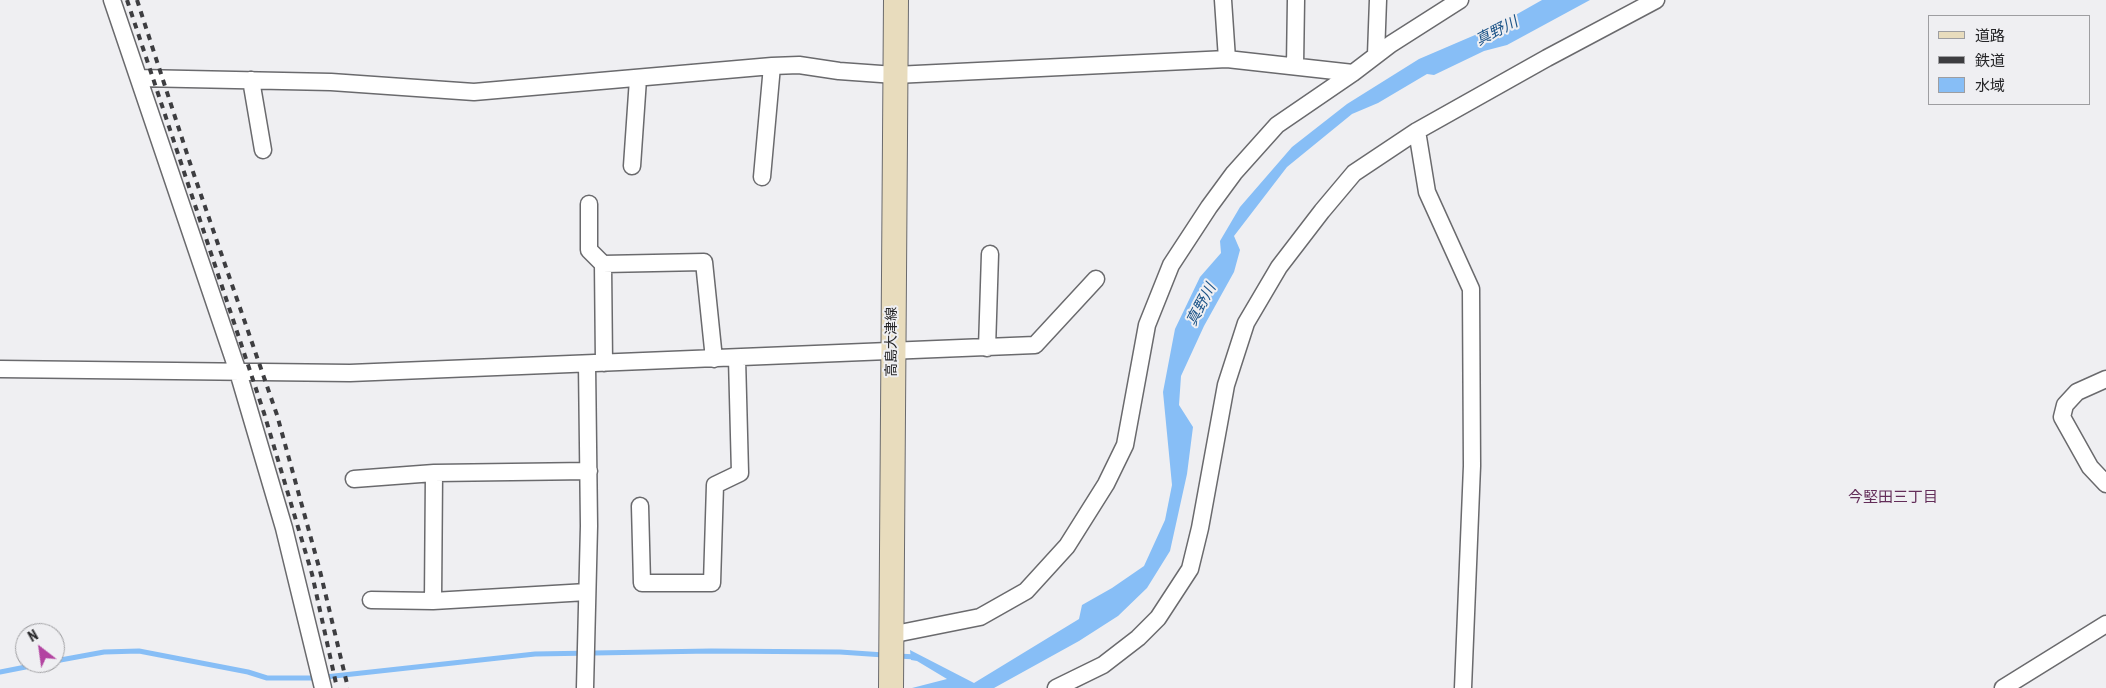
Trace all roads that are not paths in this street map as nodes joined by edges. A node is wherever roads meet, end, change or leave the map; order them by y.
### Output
1 (112, 0) edge
2 (896, 0) edge
3 (1223, 0) edge
4 (1296, 0) edge
5 (1378, 0) edge
6 (1460, 0) edge
7 (1656, 0) edge
8 (1376, 55) junction
9 (1227, 59) junction
10 (772, 66) junction
11 (1295, 66) junction
12 (1353, 73) junction
13 (895, 75) junction
14 (138, 78) junction
15 (638, 79) junction
16 (251, 80) junction
17 (1417, 131) junction
18 (263, 150) dead end
19 (632, 166) dead end
20 (762, 177) dead end
21 (588, 204) dead end
22 (990, 254) dead end
23 (603, 264) junction
24 (1096, 279) dead end
25 (987, 348) junction
26 (892, 352) junction
27 (737, 358) junction
28 (714, 359) junction
29 (604, 363) junction
30 (587, 364) junction
31 (0, 368) edge
32 (238, 372) junction
33 (2106, 380) edge
34 (589, 471) junction
35 (434, 473) junction
36 (354, 479) dead end
37 (2106, 484) edge
38 (640, 506) dead end
39 (587, 592) junction
40 (371, 600) dead end
41 (433, 601) junction
42 (2106, 624) edge
43 (890, 635) junction
44 (888, 687) edge
45 (324, 688) edge
46 (585, 688) edge
47 (1056, 688) edge
48 (1463, 688) edge
49 (2003, 688) edge

1 - 14 street
2 - 13 main road, 高島大津線
3 - 9 street
4 - 11 street
5 - 8 street
6 - 8 street
7 - 17 street
8 - 12 street
9 - 11 street
9 - 13 street
10 - 13 street
10 - 15 street
10 - 20 street
11 - 12 street
12 - 43 street
13 - 26 main road, 高島大津線
14 - 16 street
14 - 32 street
15 - 16 street
15 - 19 street
16 - 18 street
17 - 47 street
17 - 48 street
21 - 23 street
22 - 25 street
23 - 28 street
23 - 29 street
24 - 25 street
25 - 26 street
26 - 27 street
26 - 43 main road, 高島大津線
27 - 28 street
27 - 38 street
28 - 29 street
29 - 30 street
30 - 32 street
30 - 34 street
31 - 32 street
32 - 45 street
33 - 37 street
34 - 35 street
34 - 39 street
35 - 36 street
35 - 41 street
39 - 41 street
39 - 46 street
40 - 41 street
42 - 49 street
43 - 44 main road, 高島大津線

